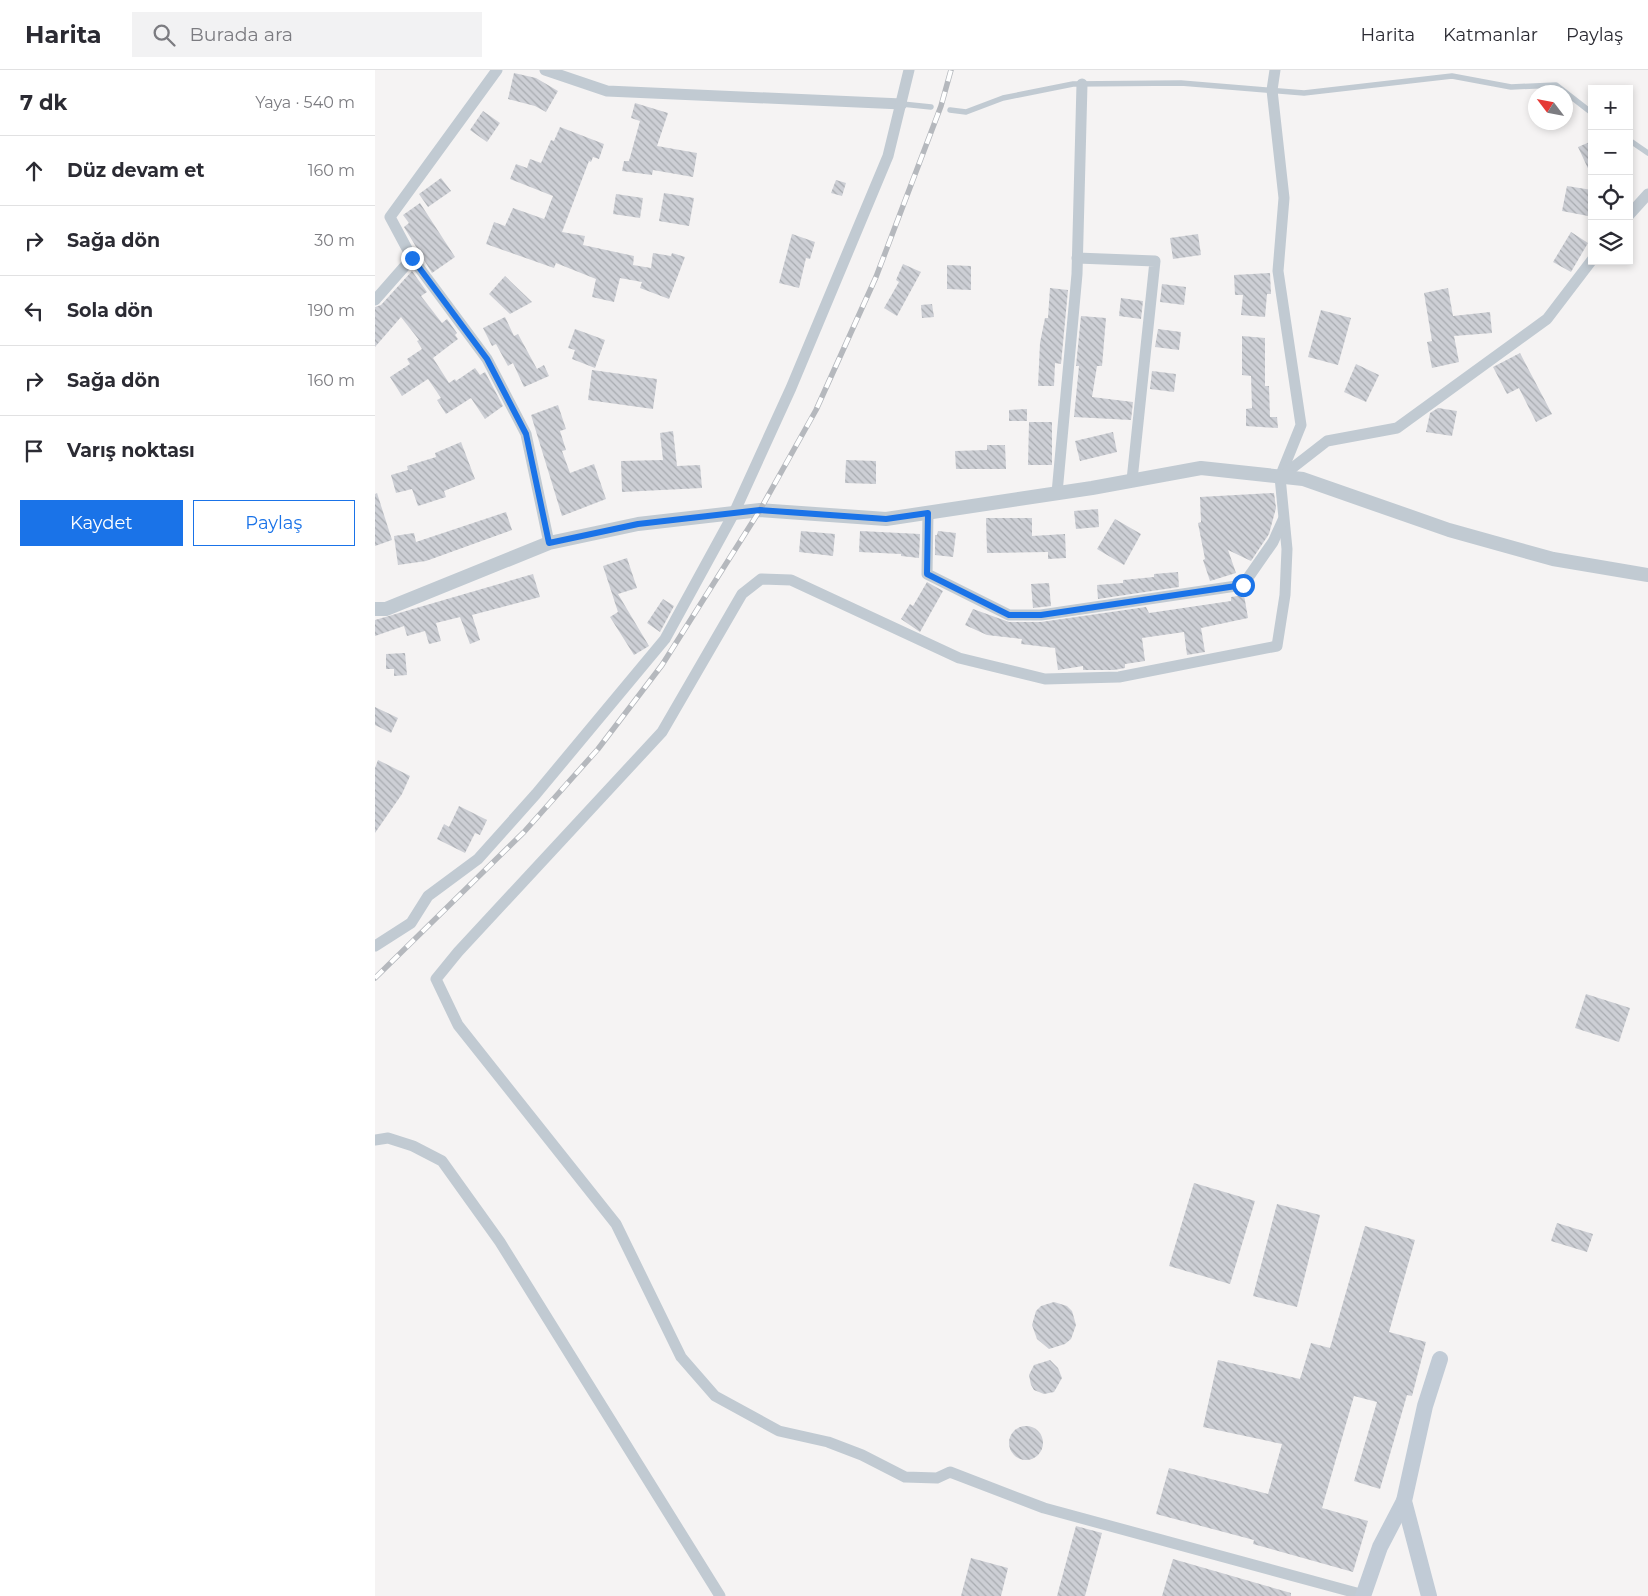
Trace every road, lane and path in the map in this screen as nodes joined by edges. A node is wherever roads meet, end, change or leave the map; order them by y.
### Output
1 (497, 70) edge
2 (545, 70) edge
3 (909, 70) edge
4 (1275, 70) edge
5 (1083, 84) junction
6 (1272, 90) junction
7 (902, 104) junction
8 (931, 107) dead end
9 (950, 110) dead end
10 (1588, 110) edge
11 (1633, 143) edge
12 (1648, 153) edge
13 (1648, 194) edge
14 (1633, 211) edge
15 (412, 258) junction
16 (1077, 258) junction
17 (1588, 265) edge
18 (375, 300) edge
19 (1280, 477) junction
20 (1132, 480) junction
21 (1057, 493) junction
22 (734, 513) junction
23 (928, 513) junction
24 (1284, 518) junction
25 (549, 543) junction
26 (1648, 575) edge
27 (375, 609) edge
28 (375, 946) edge
29 (375, 1140) edge
30 (1440, 1359) dead end
31 (1404, 1501) junction
32 (720, 1596) edge
33 (1364, 1596) edge
34 (1429, 1596) edge

1 - 15 street
2 - 7 street
3 - 7 street
4 - 6 street
5 - 6 lane
5 - 9 lane
5 - 16 street
6 - 10 lane
6 - 19 street
7 - 8 lane
7 - 22 street
11 - 12 lane
13 - 14 street
15 - 18 street
15 - 25 street
16 - 20 street
16 - 21 street
17 - 19 street
19 - 20 street
19 - 24 street
19 - 26 street
20 - 21 street
21 - 23 street
22 - 23 street
22 - 25 street
22 - 28 street
23 - 24 street
24 - 33 street
25 - 27 street
29 - 32 street
30 - 31 main road
31 - 33 main road
31 - 34 main road

